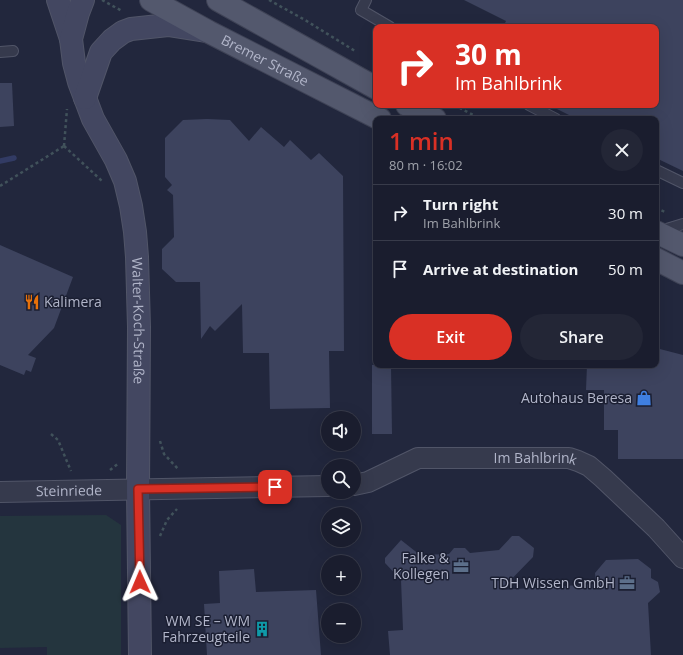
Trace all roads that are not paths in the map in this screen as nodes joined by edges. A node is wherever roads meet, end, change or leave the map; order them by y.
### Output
1 (58, 0) edge
2 (83, 0) edge
3 (151, 0) edge
4 (218, 0) edge
5 (366, 0) edge
6 (385, 24) edge
7 (209, 32) junction
8 (71, 39) junction
9 (0, 52) edge
10 (13, 52) dead end
11 (373, 86) edge
12 (85, 98) junction
13 (414, 108) edge
14 (534, 108) edge
15 (374, 116) edge
16 (429, 116) edge
17 (550, 116) edge
18 (659, 171) edge
19 (683, 183) edge
20 (683, 224) edge
21 (659, 231) edge
22 (659, 233) edge
23 (683, 245) edge
24 (659, 260) edge
25 (683, 272) edge
26 (361, 484) edge
27 (321, 486) edge
28 (138, 489) junction
29 (0, 492) edge
30 (683, 558) edge
31 (140, 655) edge

1 - 8 street
2 - 8 street, Walter-Koch-Straße
3 - 7 main road, Bremer Straße
4 - 11 main road, Bremer Straße
5 - 6 lane
7 - 12 street
7 - 15 main road, Bremer Straße
8 - 12 street, Walter-Koch-Straße
9 - 10 lane
12 - 28 street, Walter-Koch-Straße
13 - 16 main road
14 - 17 lane
18 - 19 lane
20 - 21 lane
22 - 23 main road
24 - 25 main road
26 - 30 street, Im Bahlbrink
27 - 28 street
28 - 29 street, Steinriede
28 - 31 street, Walter-Koch-Straße

